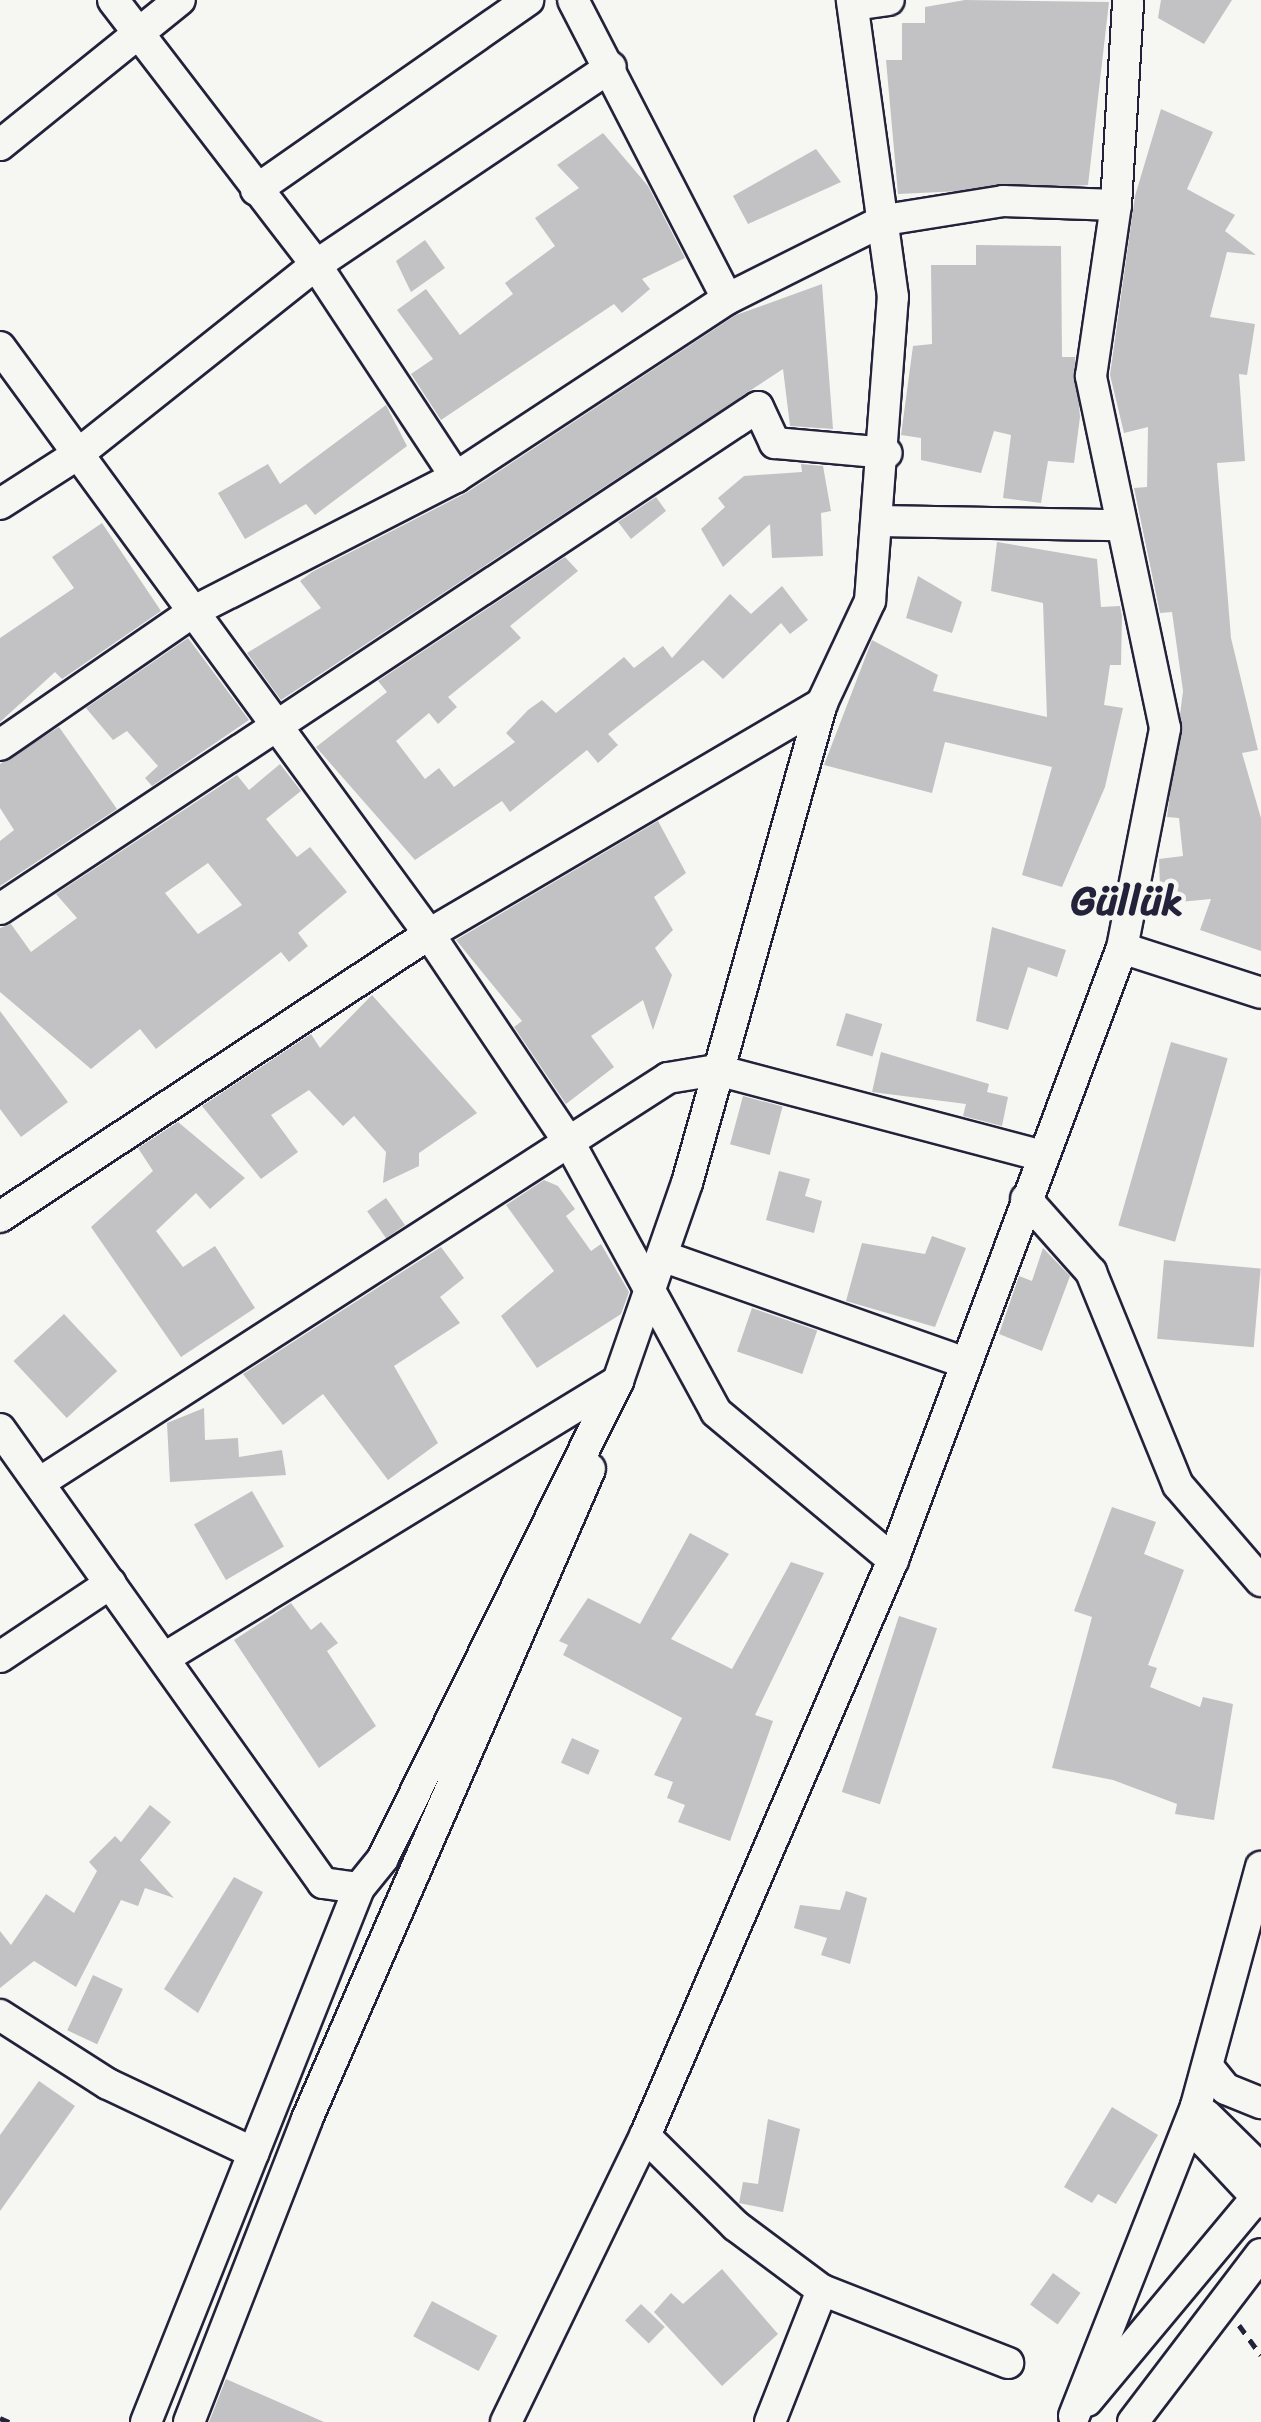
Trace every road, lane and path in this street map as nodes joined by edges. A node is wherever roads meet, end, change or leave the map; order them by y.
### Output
1 (113, 0) edge
2 (180, 0) edge
3 (528, 0) edge
4 (573, 0) edge
5 (889, 0) edge
6 (1128, 0) edge
7 (852, 2) edge
8 (136, 31) junction
9 (611, 67) junction
10 (0, 145) edge
11 (256, 190) junction
12 (1116, 205) junction
13 (885, 220) junction
14 (316, 265) junction
15 (726, 298) junction
16 (0, 346) edge
17 (887, 453) junction
18 (78, 454) junction
19 (456, 477) junction
20 (0, 504) edge
21 (879, 521) junction
22 (1118, 526) junction
23 (194, 610) junction
24 (822, 702) junction
25 (282, 730) junction
26 (0, 745) edge
27 (0, 909) edge
28 (429, 934) junction
29 (1122, 948) junction
30 (1261, 993) edge
31 (717, 1070) junction
32 (569, 1142) junction
33 (1042, 1156) junction
34 (1026, 1200) junction
35 (0, 1217) edge
36 (662, 1256) junction
37 (650, 1292) junction
38 (965, 1363) junction
39 (618, 1381) junction
40 (0, 1429) edge
41 (38, 1484) junction
42 (893, 1560) junction
43 (1261, 1581) edge
44 (111, 1583) junction
45 (0, 1657) edge
46 (166, 1658) junction
47 (1261, 1867) edge
48 (359, 1888) junction
49 (0, 2015) edge
50 (1208, 2068) junction
51 (1261, 2103) edge
52 (1196, 2106) junction
53 (645, 2136) junction
54 (254, 2153) junction
55 (1260, 2190) edge
56 (1261, 2254) edge
57 (822, 2290) junction
58 (1008, 2363) dead end
59 (0, 2418) edge
60 (1072, 2419) edge
61 (9, 2422) edge
62 (146, 2422) edge
63 (189, 2422) edge
64 (506, 2422) edge
65 (770, 2422) edge
66 (1133, 2422) edge

1 - 8 street
2 - 8 street
3 - 11 street
4 - 9 street
5 - 7 street
6 - 12 street
7 - 13 street
8 - 10 street
8 - 11 street
9 - 14 street
9 - 15 street
11 - 14 street
12 - 13 street
12 - 22 street
13 - 15 street
13 - 17 street
14 - 18 street
14 - 19 street
15 - 19 street
16 - 18 street
17 - 21 street
17 - 25 street
18 - 20 street
18 - 23 street
19 - 23 street
21 - 22 street
21 - 24 street
22 - 29 street
23 - 25 street
23 - 26 street
24 - 28 street
24 - 31 street
25 - 27 street
25 - 28 street
28 - 32 street
28 - 35 street
29 - 30 street
29 - 33 street
31 - 32 street
31 - 33 street
31 - 36 street
32 - 37 street
32 - 41 street
33 - 34 street
34 - 38 street
34 - 43 street
36 - 37 street
36 - 38 street
37 - 39 street
37 - 42 street
38 - 42 street
39 - 46 street
39 - 48 street
39 - 63 street
40 - 41 street
41 - 44 street
42 - 53 street
44 - 45 street
44 - 46 street
46 - 48 street
47 - 50 street
48 - 54 street
49 - 54 street
50 - 51 street
50 - 52 street
52 - 55 street
52 - 60 street
53 - 57 street
53 - 64 street
54 - 62 street
55 - 60 street
56 - 66 street
57 - 58 street
57 - 65 street
59 - 61 path

